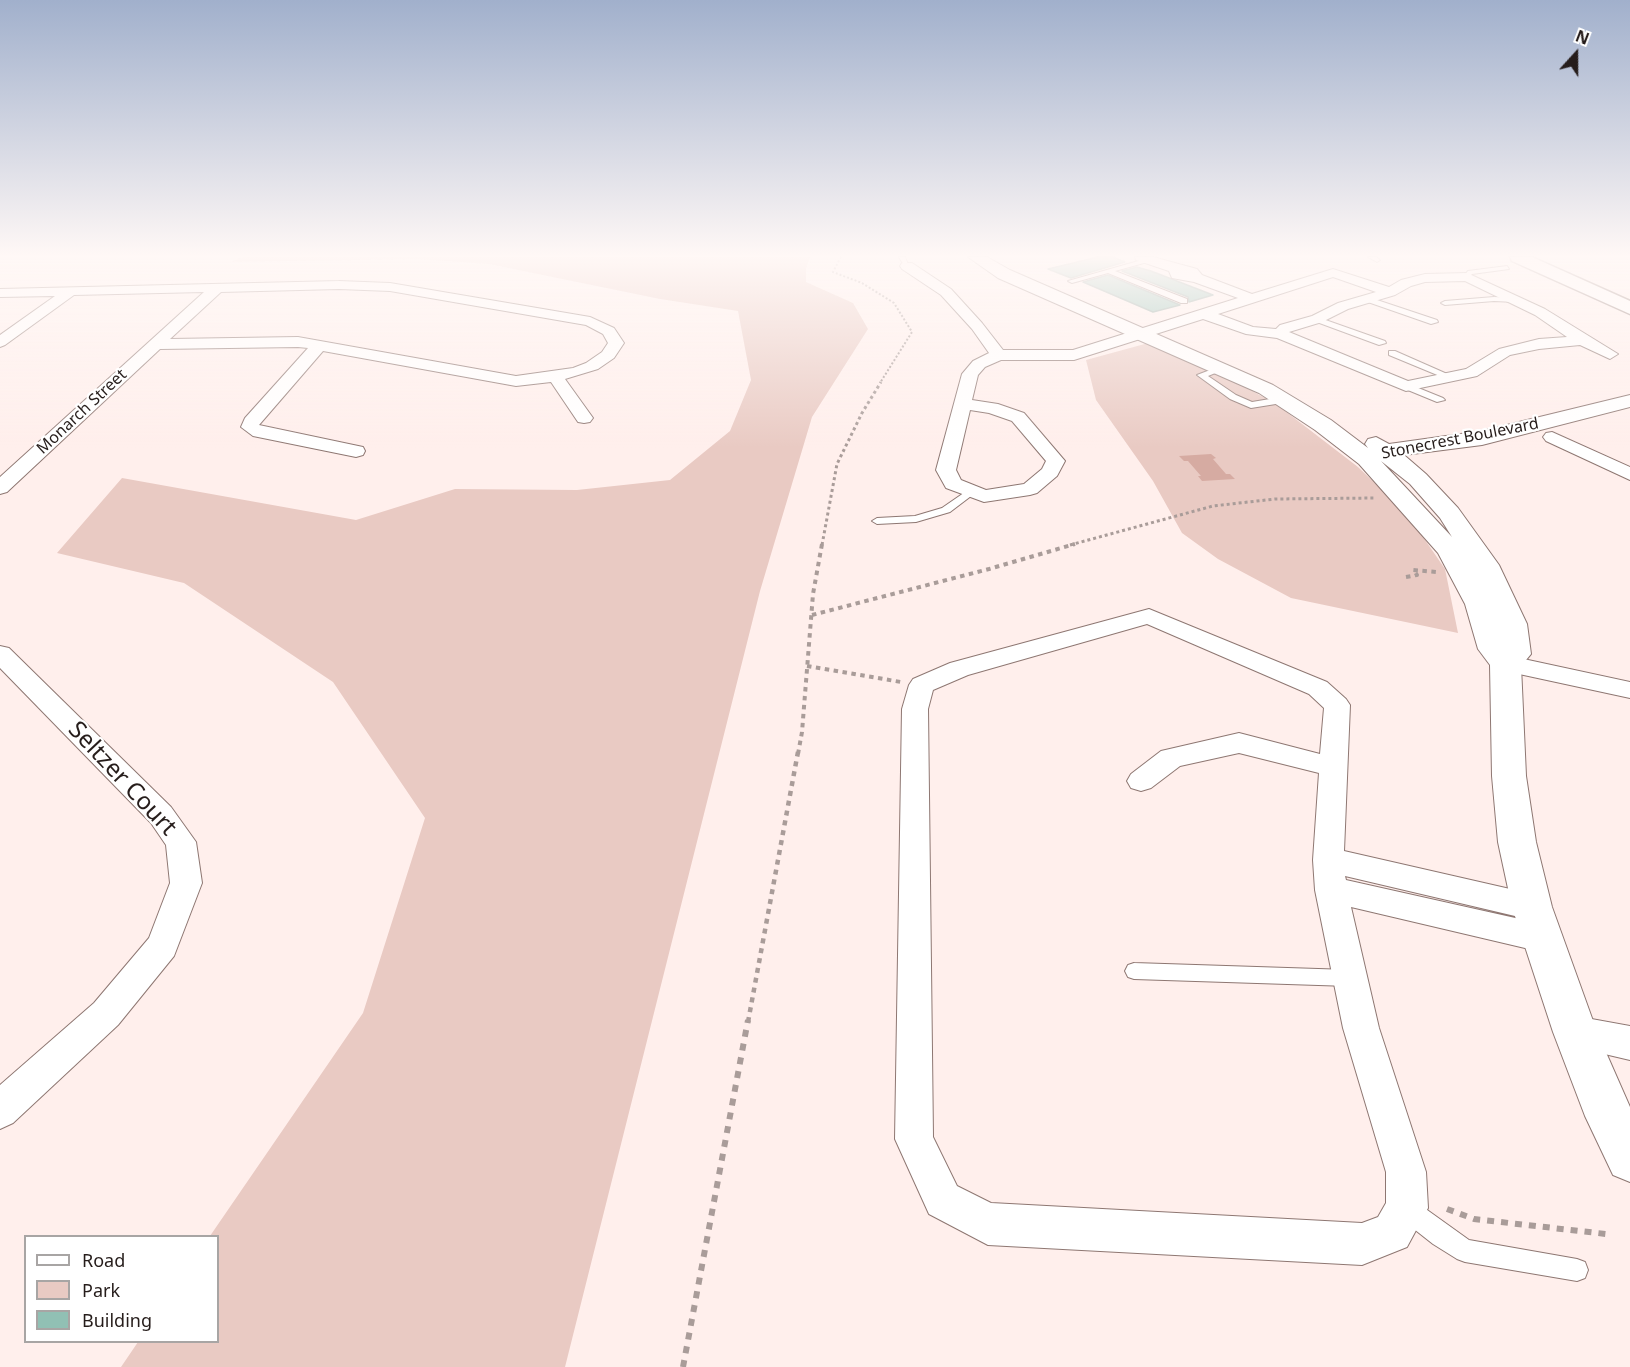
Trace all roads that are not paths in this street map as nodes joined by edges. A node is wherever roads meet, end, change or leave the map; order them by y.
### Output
1 (30, 321) edge
2 (181, 321) edge
3 (589, 321) edge
4 (972, 321) edge
5 (1123, 321) edge
6 (1127, 321) edge
7 (1181, 321) edge
8 (1222, 321) edge
9 (1311, 321) edge
10 (1322, 321) edge
11 (1431, 321) edge
12 (1553, 321) edge
13 (1434, 322) dead end
14 (1149, 331) junction
15 (1280, 334) junction
16 (1582, 340) junction
17 (0, 342) edge
18 (1382, 343) dead end
19 (155, 344) junction
20 (319, 346) junction
21 (1392, 353) dead end
22 (1610, 354) dead end
23 (998, 355) junction
24 (555, 377) junction
25 (1450, 377) junction
26 (1406, 386) junction
27 (1440, 400) dead end
28 (1630, 400) edge
29 (963, 404) junction
30 (1630, 416) edge
31 (584, 418) dead end
32 (1552, 437) junction
33 (356, 451) dead end
34 (1385, 458) junction
35 (1630, 474) edge
36 (4, 481) edge
37 (971, 491) junction
38 (877, 521) dead end
39 (0, 654) edge
40 (1505, 663) junction
41 (1630, 690) edge
42 (1333, 767) junction
43 (1141, 781) dead end
44 (1330, 875) junction
45 (1537, 923) junction
46 (1134, 971) dead end
47 (1349, 978) junction
48 (1575, 1032) junction
49 (1630, 1043) edge
50 (0, 1110) edge
51 (1630, 1158) edge
52 (1422, 1207) junction
53 (1577, 1270) dead end

1 - 17 street
2 - 19 street, Monarch Street
3 - 24 street
4 - 23 street
5 - 14 street
6 - 14 street
7 - 14 street
8 - 15 street
9 - 15 street
10 - 18 lane
11 - 13 lane
12 - 16 street
14 - 23 street
14 - 34 street
14 - 34 street
15 - 26 street
16 - 22 street
16 - 25 street
19 - 20 street
19 - 36 street, Monarch Street
20 - 24 street
20 - 33 street
21 - 25 lane
23 - 29 street
24 - 31 street
25 - 26 street
26 - 27 lane
28 - 34 street, Stonecrest Boulevard
29 - 37 street
29 - 37 street
30 - 32 street, Stonecrest Boulevard
32 - 34 street, Stonecrest Boulevard
32 - 35 street, Stonecrest Boulevard
34 - 40 street
34 - 40 street
37 - 38 lane
39 - 50 street, Seltzer Court
40 - 41 street
40 - 45 street
42 - 43 street
42 - 44 street
42 - 52 street
44 - 45 street
44 - 47 street
45 - 48 street
46 - 47 lane
47 - 52 street
48 - 49 street
48 - 51 street
52 - 53 lane

